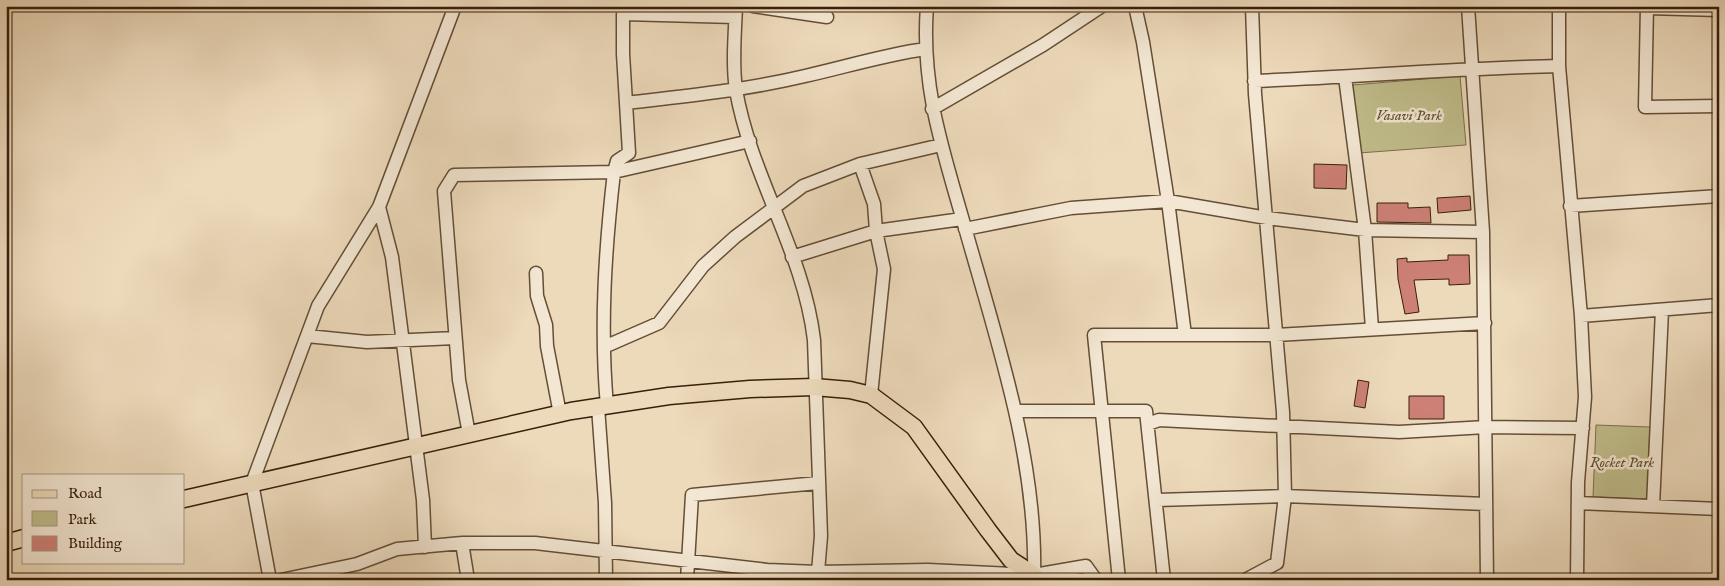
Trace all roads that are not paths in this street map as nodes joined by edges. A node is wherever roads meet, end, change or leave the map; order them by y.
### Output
1 (455, 6) edge
2 (754, 6) edge
3 (927, 6) edge
4 (1102, 6) edge
5 (1135, 6) edge
6 (1252, 6) edge
7 (1468, 6) edge
8 (1559, 6) edge
9 (1647, 7) edge
10 (1719, 10) edge
11 (736, 12) edge
12 (827, 16) dead end
13 (925, 49) junction
14 (1559, 66) junction
15 (1472, 67) junction
16 (1345, 77) junction
17 (1254, 81) junction
18 (736, 89) junction
19 (626, 103) junction
20 (1719, 106) edge
21 (932, 109) junction
22 (750, 141) junction
23 (941, 145) junction
24 (860, 164) junction
25 (614, 172) junction
26 (1719, 196) edge
27 (1168, 200) junction
28 (1570, 206) junction
29 (380, 207) junction
30 (773, 208) junction
31 (1267, 218) junction
32 (964, 224) junction
33 (1364, 230) junction
34 (876, 231) junction
35 (1483, 232) junction
36 (792, 257) junction
37 (536, 273) dead end
38 (1719, 305) edge
39 (1662, 310) junction
40 (1581, 316) junction
41 (1485, 323) junction
42 (1372, 329) junction
43 (1184, 335) junction
44 (1276, 335) junction
45 (307, 336) junction
46 (455, 338) junction
47 (402, 340) junction
48 (604, 347) junction
49 (814, 387) junction
50 (872, 395) junction
51 (602, 406) junction
52 (1015, 411) junction
53 (1101, 411) junction
54 (560, 414) junction
55 (1148, 424) junction
56 (1284, 426) junction
57 (1486, 427) junction
58 (1583, 428) junction
59 (469, 434) junction
60 (414, 446) junction
61 (818, 483) junction
62 (252, 484) junction
63 (1285, 496) junction
64 (185, 499) edge
65 (1157, 500) junction
66 (1578, 503) junction
67 (1486, 504) junction
68 (1652, 506) junction
69 (1719, 509) edge
70 (22, 539) edge
71 (6, 543) edge
72 (462, 543) junction
73 (424, 547) junction
74 (605, 552) junction
75 (690, 560) junction
76 (818, 572) junction
77 (1034, 577) edge
78 (270, 580) edge
79 (281, 580) edge
80 (468, 580) edge
81 (606, 580) edge
82 (687, 580) edge
83 (1096, 580) edge
84 (1118, 580) edge
85 (1164, 580) edge
86 (1245, 580) edge
87 (1487, 580) edge
88 (1577, 580) edge

1 - 29 street
2 - 12 street
3 - 13 street
4 - 21 street
5 - 27 street
6 - 17 street
7 - 15 street
8 - 14 street
9 - 10 street
9 - 20 street
11 - 18 street
11 - 19 street
13 - 18 street
13 - 21 street
14 - 15 street
14 - 28 street
15 - 16 street
15 - 35 street
16 - 17 street
16 - 33 street
17 - 31 street
18 - 19 street
18 - 22 street
19 - 25 street
21 - 23 street
22 - 25 street
22 - 30 street
23 - 24 street
23 - 32 street
24 - 30 street
24 - 34 street
25 - 46 street
25 - 48 street
26 - 28 street
27 - 31 street
27 - 32 street
27 - 43 street
28 - 40 street
29 - 45 street
29 - 47 street
30 - 36 street
30 - 48 street
31 - 33 street
31 - 44 street
32 - 34 street
32 - 52 street
33 - 35 street
33 - 42 street
34 - 36 street
34 - 50 street
35 - 41 street
36 - 49 street
37 - 54 street
38 - 39 street
39 - 40 street
39 - 68 street
40 - 58 street
41 - 42 street
41 - 57 street
42 - 44 street
43 - 44 street
43 - 53 street
44 - 56 street
45 - 47 street
45 - 62 street
46 - 47 street
46 - 59 street
47 - 60 street
48 - 51 street
49 - 50 main road
49 - 51 main road
49 - 61 street
50 - 77 main road
51 - 54 main road
51 - 74 street
52 - 53 street
52 - 77 street
53 - 55 street
53 - 84 street
54 - 59 main road
55 - 56 street
55 - 65 street
56 - 57 street
56 - 63 street
57 - 58 street
57 - 67 street
58 - 66 street
59 - 60 main road
60 - 62 main road
60 - 73 street
61 - 75 street
61 - 76 street
62 - 64 main road
62 - 78 street
63 - 65 street
63 - 67 street
63 - 86 street
65 - 85 street
66 - 68 street
66 - 88 street
67 - 87 street
68 - 69 street
70 - 71 main road
72 - 73 street
72 - 74 street
72 - 80 street
73 - 79 street
74 - 75 street
74 - 81 street
75 - 76 street
75 - 82 street
76 - 77 street
77 - 83 street

